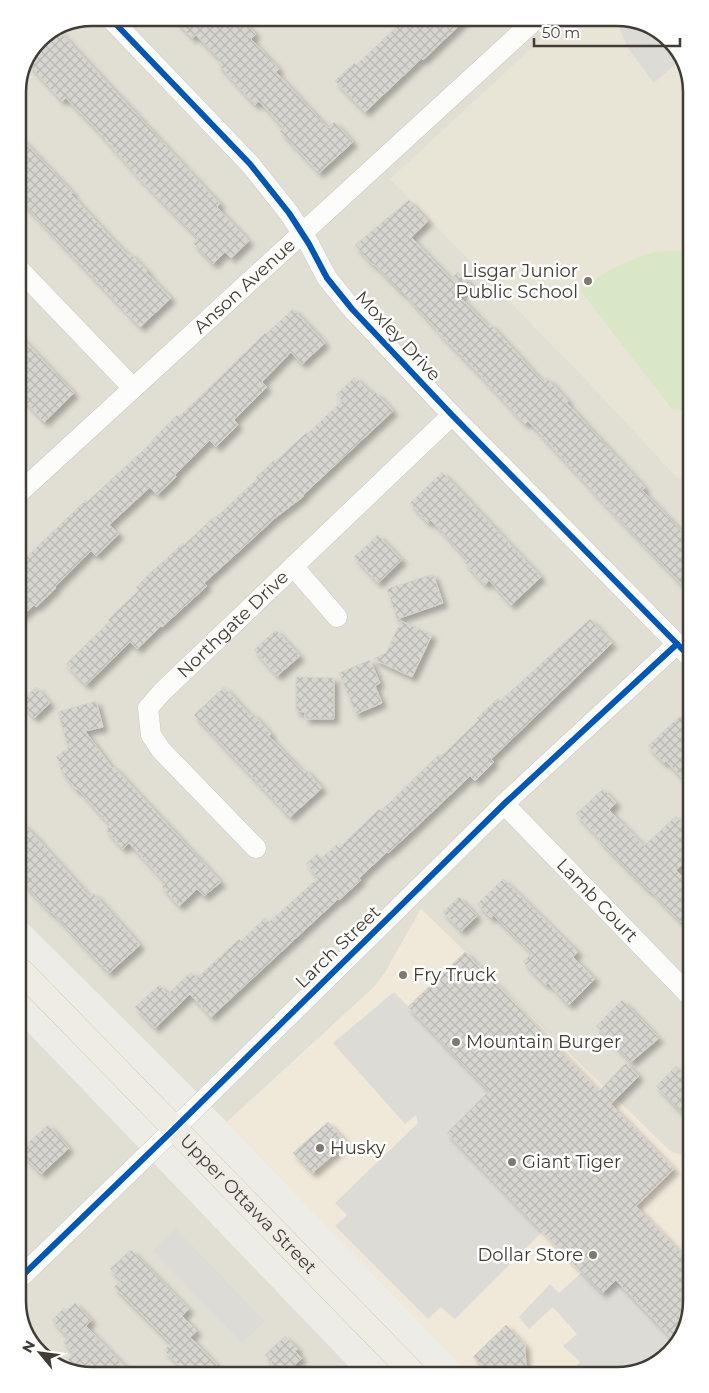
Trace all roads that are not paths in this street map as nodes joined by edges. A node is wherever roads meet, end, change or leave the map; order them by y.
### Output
1 (118, 26) edge
2 (528, 26) edge
3 (302, 234) junction
4 (26, 276) edge
5 (133, 388) junction
6 (452, 415) junction
7 (26, 487) edge
8 (293, 566) junction
9 (337, 617) dead end
10 (683, 650) edge
11 (504, 804) junction
12 (256, 848) dead end
13 (26, 976) edge
14 (683, 989) edge
15 (174, 1129) junction
16 (26, 1272) edge
17 (407, 1367) edge

1 - 3 street, Moxley Drive
2 - 3 street, Anson Avenue
3 - 5 street, Anson Avenue
3 - 6 street, Moxley Drive
4 - 5 street
5 - 7 street, Anson Avenue
6 - 8 street, Northgate Drive
6 - 10 street, Moxley Drive
8 - 9 street
8 - 12 street, Northgate Drive
10 - 11 street, Larch Street
11 - 14 street, Lamb Court
11 - 15 street, Larch Street
13 - 15 main road, Upper Ottawa Street
15 - 16 street, Larch Street
15 - 17 main road, Upper Ottawa Street

